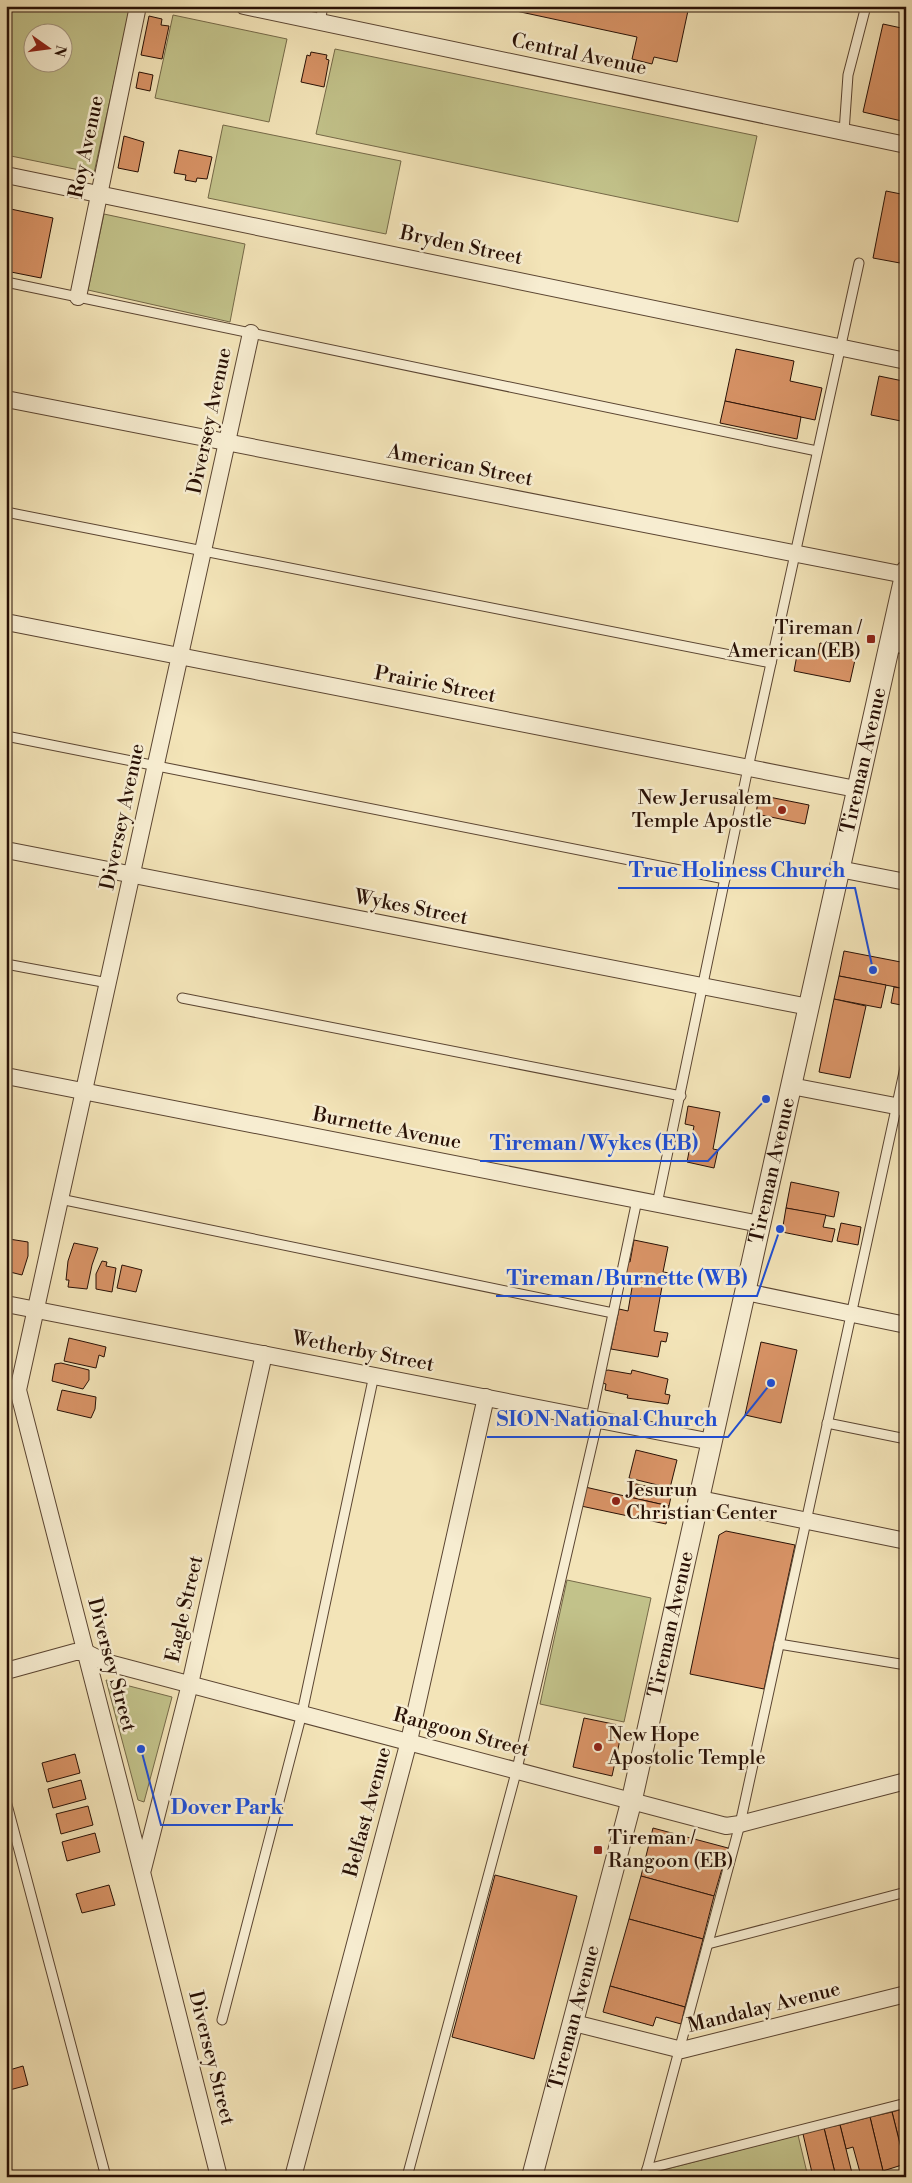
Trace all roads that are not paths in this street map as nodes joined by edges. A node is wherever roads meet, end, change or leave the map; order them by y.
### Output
1 (138, 6) edge
2 (244, 6) edge
3 (866, 6) edge
4 (322, 14) edge
5 (844, 132) junction
6 (906, 145) edge
7 (6, 175) edge
8 (99, 194) junction
9 (859, 263) dead end
10 (6, 282) edge
11 (78, 297) junction
12 (251, 333) junction
13 (840, 347) junction
14 (906, 360) edge
15 (6, 399) edge
16 (228, 443) junction
17 (817, 451) junction
18 (6, 512) edge
19 (203, 553) junction
20 (796, 554) junction
21 (905, 573) edge
22 (6, 622) edge
23 (897, 644) edge
24 (181, 656) junction
25 (771, 663) junction
26 (6, 736) edge
27 (156, 766) junction
28 (748, 768) junction
29 (856, 789) junction
30 (6, 850) edge
31 (839, 869) junction
32 (132, 875) junction
33 (725, 879) junction
34 (906, 882) edge
35 (6, 964) edge
36 (108, 983) junction
37 (702, 987) junction
38 (182, 998) dead end
39 (809, 1007) junction
40 (906, 1064) edge
41 (6, 1076) edge
42 (791, 1086) junction
43 (84, 1091) junction
44 (681, 1096) junction
45 (901, 1107) edge
46 (60, 1199) junction
47 (636, 1200) junction
48 (657, 1204) junction
49 (760, 1224) junction
50 (746, 1292) junction
51 (6, 1304) edge
52 (36, 1309) junction
53 (613, 1313) junction
54 (851, 1314) junction
55 (906, 1325) edge
56 (264, 1354) junction
57 (374, 1375) junction
58 (486, 1397) junction
59 (595, 1418) junction
60 (828, 1423) junction
61 (906, 1439) edge
62 (712, 1442) junction
63 (700, 1499) junction
64 (806, 1521) junction
65 (906, 1541) edge
66 (780, 1644) junction
67 (85, 1652) junction
68 (906, 1665) edge
69 (6, 1670) edge
70 (190, 1684) junction
71 (302, 1713) junction
72 (409, 1741) junction
73 (517, 1769) junction
74 (906, 1781) edge
75 (632, 1799) junction
76 (6, 1801) edge
77 (740, 1824) junction
78 (142, 1872) junction
79 (906, 1892) edge
80 (708, 1944) junction
81 (906, 1994) edge
82 (222, 2020) dead end
83 (574, 2023) junction
84 (679, 2050) junction
85 (906, 2103) edge
86 (646, 2173) edge
87 (106, 2177) edge
88 (219, 2177) edge
89 (293, 2177) edge
90 (407, 2177) edge
91 (532, 2177) edge

1 - 8 street, Roy Avenue
2 - 4 street, Central Avenue
3 - 5 lane
4 - 5 street, Central Avenue
5 - 6 street, Central Avenue
7 - 8 street, Bryden Street
8 - 11 street, Roy Avenue
8 - 13 street, Bryden Street
9 - 13 lane
10 - 11 lane
11 - 12 lane
12 - 16 street, Diversey Avenue
12 - 17 lane
13 - 14 street, Bryden Street
13 - 17 lane
15 - 16 street, American Street
16 - 19 street, Diversey Avenue
16 - 20 street, American Street
17 - 20 lane
18 - 19 lane
19 - 24 street, Diversey Avenue
19 - 25 lane
20 - 21 street, American Street
20 - 25 lane
21 - 23 street, Tireman Avenue
22 - 24 street, Prairie Street
23 - 29 street, Tireman Avenue
24 - 27 street, Diversey Avenue
24 - 28 street, Prairie Street
25 - 28 lane
26 - 27 lane
27 - 32 street, Diversey Avenue
27 - 33 lane
28 - 29 street, Prairie Street
28 - 33 lane
29 - 31 street, Tireman Avenue
30 - 32 street, Wykes Street
31 - 34 street
31 - 39 street, Tireman Avenue
32 - 36 street, Diversey Avenue
32 - 37 street, Wykes Street
33 - 37 lane
35 - 36 lane
36 - 43 street, Diversey Avenue
37 - 39 street, Wykes Street
37 - 44 lane
38 - 44 lane
39 - 42 street, Tireman Avenue
40 - 45 lane
41 - 43 street, Burnette Avenue
42 - 45 street
42 - 49 street, Tireman Avenue
43 - 46 street, Diversey Avenue
43 - 47 street, Burnette Avenue
44 - 48 lane
45 - 54 lane
46 - 52 street, Diversey Avenue
46 - 53 lane
47 - 48 street, Burnette Avenue
47 - 53 lane
48 - 49 street, Burnette Avenue
49 - 50 street, Tireman Avenue
50 - 54 street
50 - 62 street, Tireman Avenue
51 - 52 street, Wetherby Street
52 - 56 street, Wetherby Street
52 - 67 street, Diversey Street
53 - 59 lane
54 - 55 street
54 - 60 lane
56 - 57 street, Wetherby Street
56 - 70 street, Eagle Street
57 - 58 street, Wetherby Street
57 - 71 lane
58 - 59 street, Wetherby Street
58 - 72 street, Belfast Avenue
59 - 62 street, Wetherby Street
59 - 73 lane
60 - 61 lane
60 - 64 lane
62 - 63 street, Tireman Avenue
63 - 64 street
63 - 75 street, Tireman Avenue
64 - 65 street
64 - 66 lane
66 - 68 lane
66 - 77 lane
67 - 69 street
67 - 70 street, Rangoon Street
67 - 78 street, Diversey Street
70 - 71 street, Rangoon Street
70 - 78 street, Eagle Street
71 - 72 street, Rangoon Street
71 - 82 lane
72 - 73 street, Rangoon Street
72 - 89 street, Belfast Avenue
73 - 75 street, Rangoon Street
73 - 90 lane
74 - 77 street, Rangoon Street
75 - 77 street, Rangoon Street
75 - 83 street, Tireman Avenue
76 - 87 lane
77 - 80 lane
78 - 88 street, Diversey Street
79 - 80 lane
80 - 84 lane
81 - 84 street, Mandalay Avenue
83 - 84 street, Mandalay Avenue
83 - 91 street, Tireman Avenue
84 - 86 lane
85 - 86 lane

